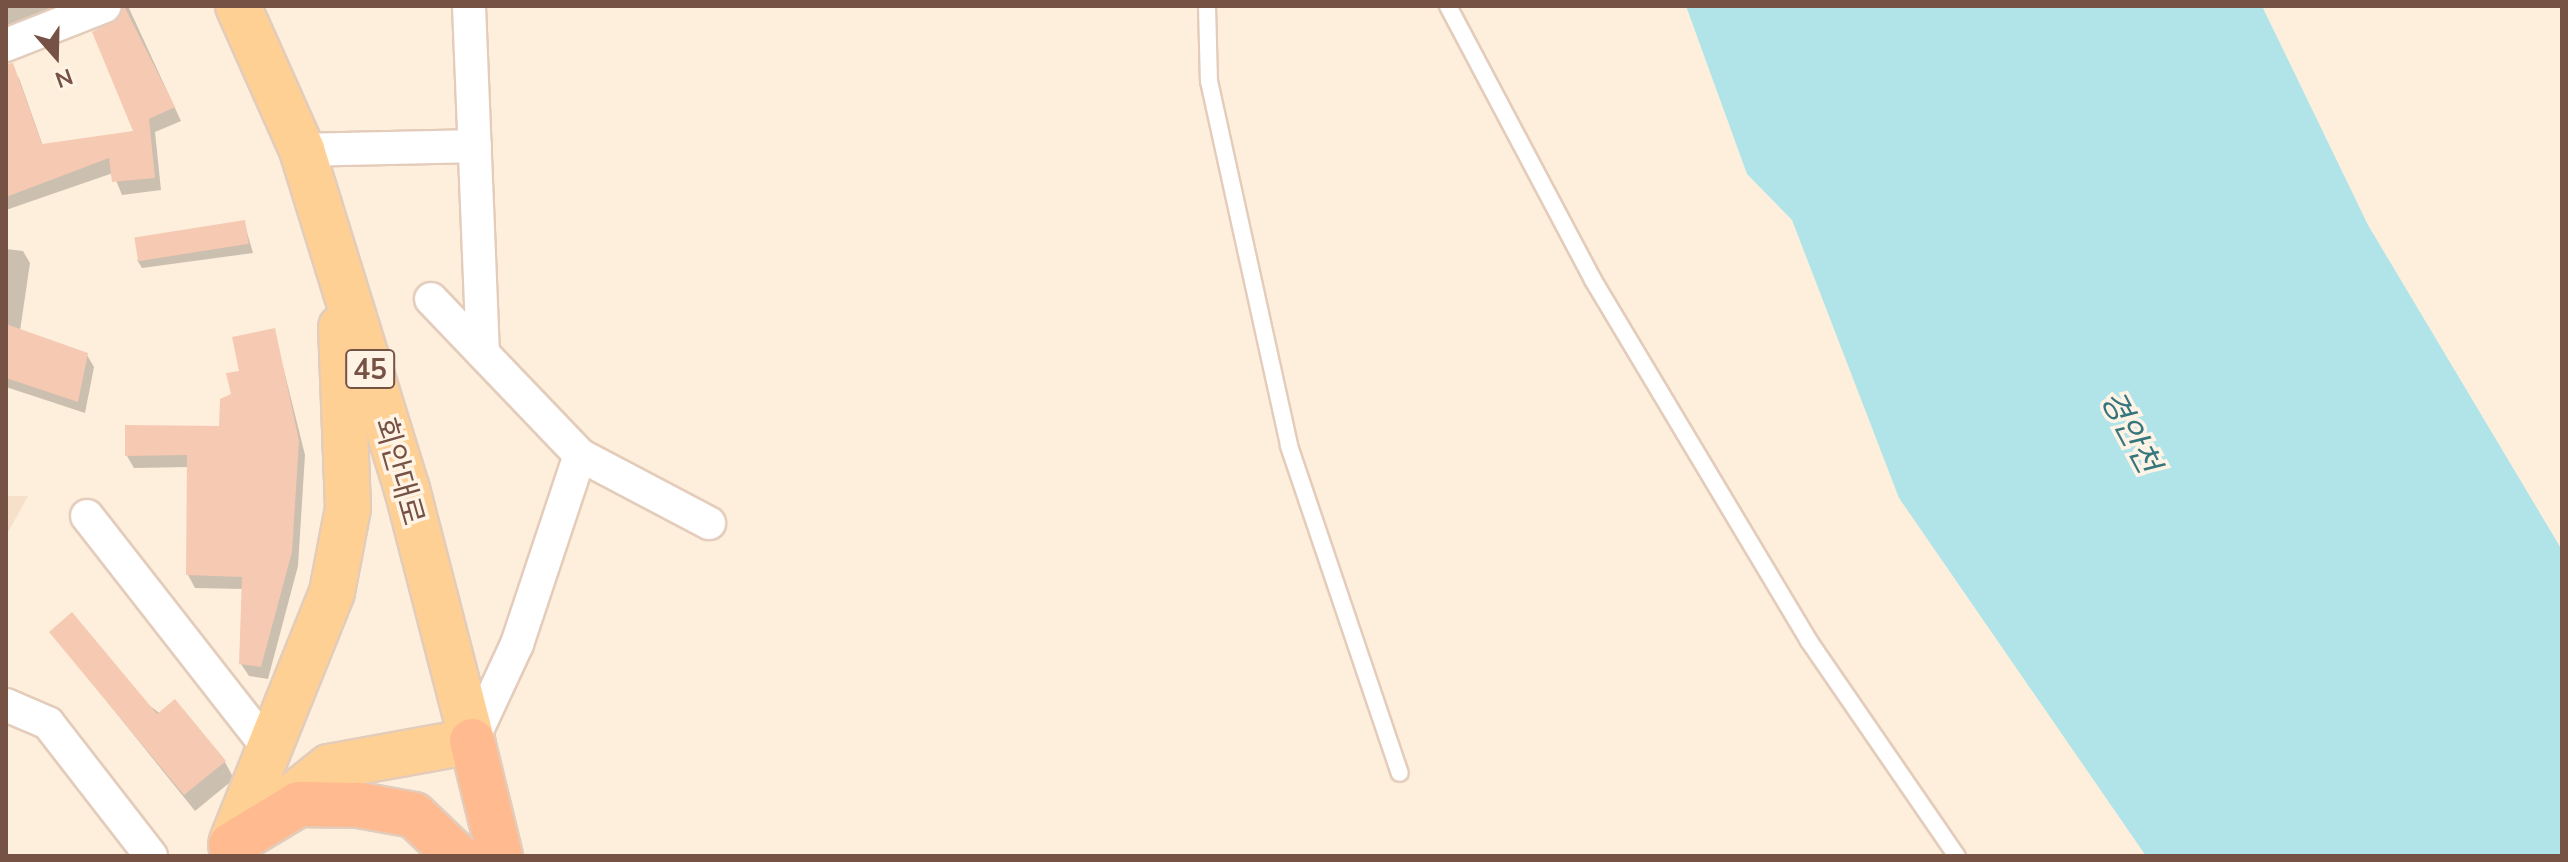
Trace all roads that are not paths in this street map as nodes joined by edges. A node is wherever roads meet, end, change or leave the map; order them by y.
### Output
1 (105, 6) edge
2 (238, 6) edge
3 (469, 6) edge
4 (1207, 6) edge
5 (1448, 6) edge
6 (6, 45) edge
7 (475, 146) junction
8 (302, 150) junction
9 (339, 268) junction
10 (431, 299) dead end
11 (483, 353) junction
12 (580, 455) junction
13 (87, 516) dead end
14 (709, 523) dead end
15 (6, 705) edge
16 (472, 741) junction
17 (270, 750) junction
18 (1400, 773) dead end
19 (231, 845) junction
20 (151, 856) edge
21 (457, 856) edge
22 (500, 856) edge
23 (1957, 856) edge

1 - 6 street
2 - 8 main road, 회안대로 / 45
3 - 7 street
4 - 18 lane
5 - 23 lane
7 - 8 street
7 - 11 street
8 - 9 main road, 회안대로 / 45
9 - 16 main road, 회안대로 / 45
9 - 17 main road
10 - 11 street
11 - 12 street
12 - 14 street
12 - 16 street
13 - 17 street
15 - 20 street
16 - 19 main road
16 - 22 highway, 회안대로 / 45
17 - 19 main road
19 - 21 highway

